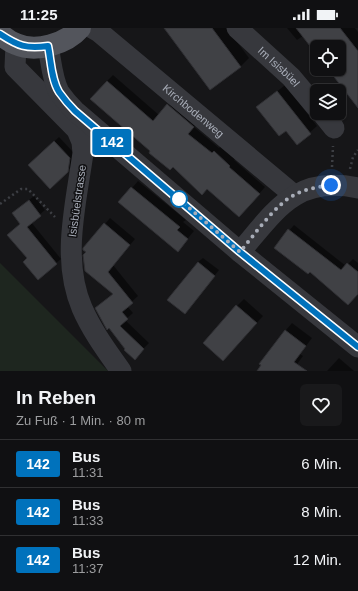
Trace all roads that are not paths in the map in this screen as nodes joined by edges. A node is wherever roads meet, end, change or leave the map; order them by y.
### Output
1 (80, 28) edge
2 (92, 28) edge
3 (237, 28) edge
4 (8, 39) edge
5 (48, 46) junction
6 (310, 100) edge
7 (354, 180) edge
8 (294, 195) junction
9 (240, 252) junction
10 (358, 347) edge
11 (120, 371) edge

1 - 5 main road
2 - 8 street, Kirchbodenweg
3 - 6 street, Im Isisbüel
4 - 5 main road
4 - 11 street, Isisbüelstrasse
5 - 9 street
7 - 8 street
8 - 9 street
9 - 10 street

